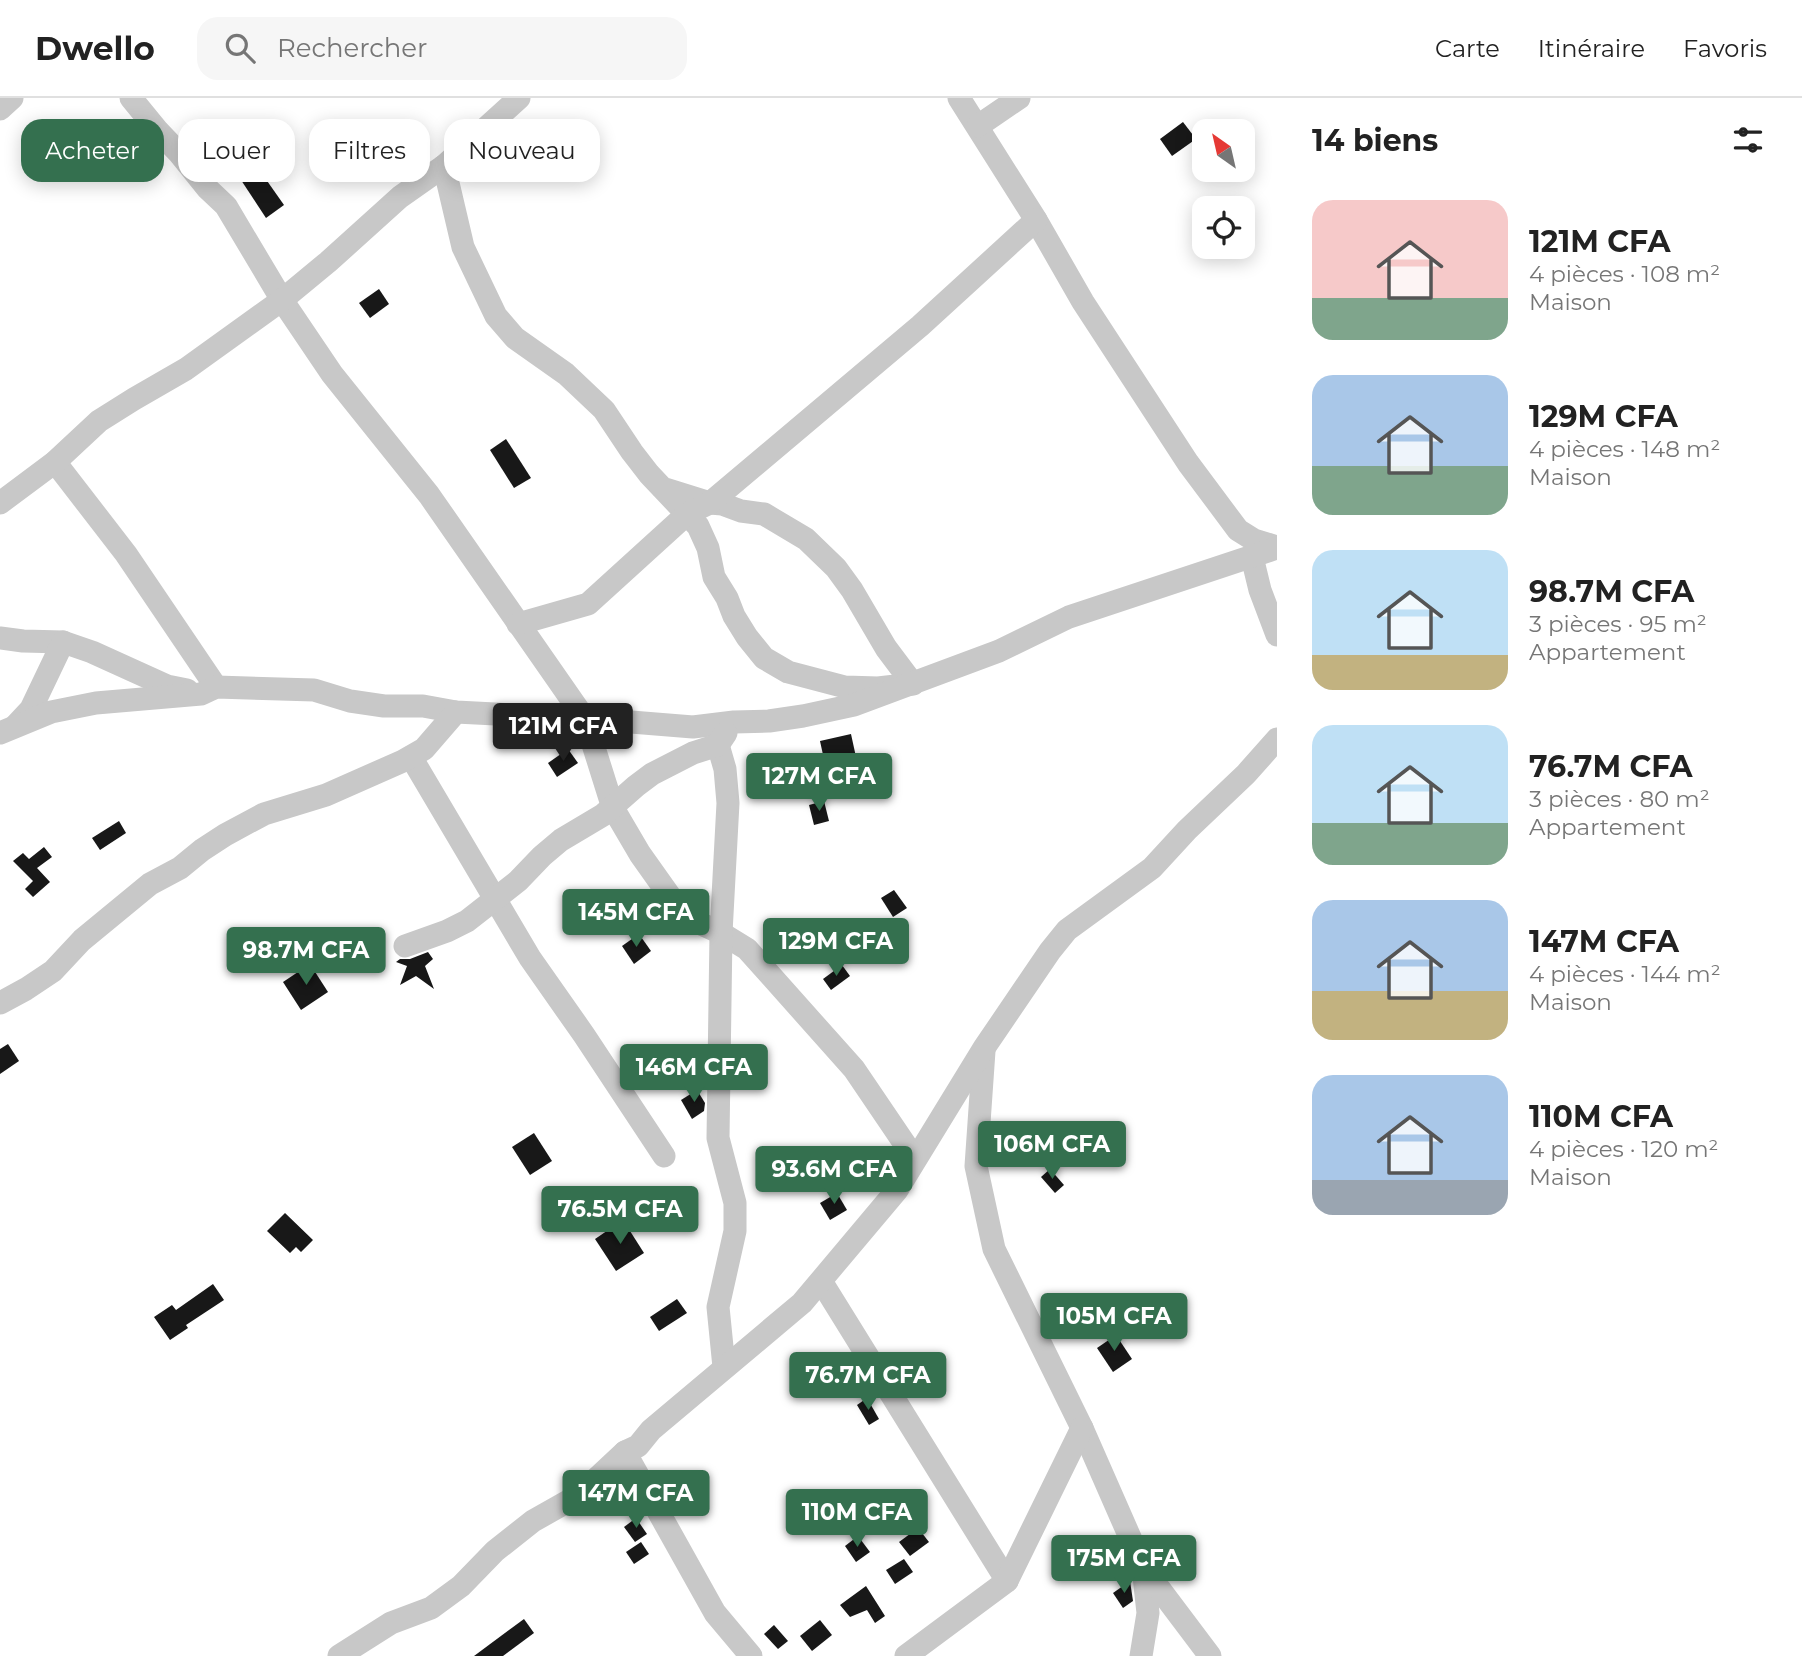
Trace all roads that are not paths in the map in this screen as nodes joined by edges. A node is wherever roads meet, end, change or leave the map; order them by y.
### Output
1 (12, 98) edge
2 (131, 98) edge
3 (519, 98) edge
4 (959, 98) edge
5 (1019, 98) edge
6 (0, 110) edge
7 (496, 119) edge
8 (978, 126) junction
9 (444, 166) edge
10 (448, 182) edge
11 (1036, 220) junction
12 (282, 300) junction
13 (55, 462) junction
14 (662, 488) junction
15 (0, 503) edge
16 (710, 503) junction
17 (687, 514) junction
18 (1277, 548) edge
19 (1252, 557) junction
20 (518, 624) junction
21 (1277, 635) edge
22 (0, 638) edge
23 (63, 642) junction
24 (913, 684) junction
25 (209, 690) junction
26 (456, 712) junction
27 (585, 719) junction
28 (734, 722) junction
29 (6, 732) edge
30 (1277, 739) edge
31 (718, 745) junction
32 (411, 757) junction
33 (613, 808) junction
34 (494, 899) junction
35 (721, 933) junction
36 (405, 946) dead end
37 (0, 1003) edge
38 (984, 1048) junction
39 (664, 1156) dead end
40 (915, 1159) junction
41 (821, 1281) junction
42 (724, 1367) junction
43 (1082, 1429) junction
44 (625, 1452) junction
45 (1143, 1567) junction
46 (1007, 1581) junction
47 (339, 1656) edge
48 (751, 1656) edge
49 (906, 1656) edge
50 (1141, 1656) edge
51 (1210, 1656) edge

1 - 6 street
2 - 12 street
3 - 7 street
4 - 8 street
5 - 8 street
8 - 11 street
9 - 12 street
10 - 14 street
11 - 16 street
11 - 18 street
12 - 13 street
12 - 20 street
13 - 15 street
13 - 25 street
14 - 16 street
14 - 17 street
16 - 17 street
16 - 24 street
17 - 20 street
17 - 24 street
18 - 19 street
19 - 21 street
19 - 24 street
20 - 27 street
22 - 23 street
23 - 25 street
23 - 29 street
24 - 28 street
25 - 26 street
25 - 29 street
26 - 27 street
26 - 32 street
27 - 28 street
27 - 33 street
28 - 31 street
30 - 38 street
31 - 33 street
31 - 35 street
32 - 34 street
32 - 37 street
33 - 34 street
33 - 35 street
34 - 36 street
34 - 39 street
35 - 40 street
35 - 42 street
38 - 40 street
38 - 43 street
40 - 41 street
41 - 42 street
41 - 46 street
42 - 44 street
43 - 45 street
43 - 46 street
44 - 47 street
44 - 48 street
45 - 50 street
45 - 51 street
46 - 49 street

